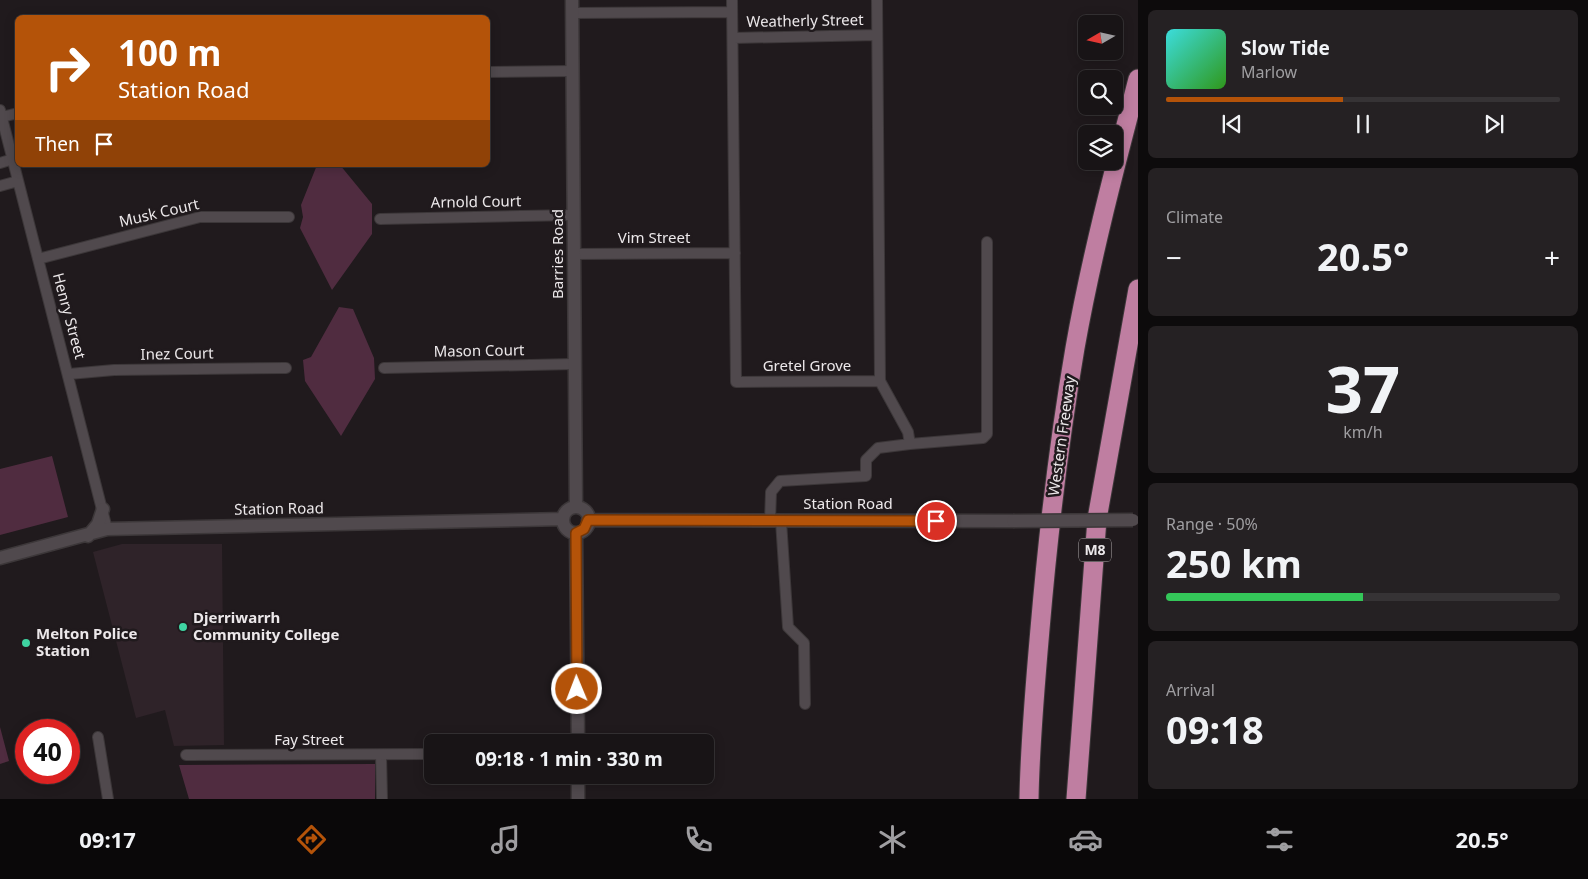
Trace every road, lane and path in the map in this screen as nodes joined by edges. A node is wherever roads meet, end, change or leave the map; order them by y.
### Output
1 (572, 0) edge
2 (732, 0) edge
3 (877, 0) edge
4 (732, 12) junction
5 (572, 14) junction
6 (878, 35) junction
7 (732, 38) junction
8 (573, 71) junction
9 (490, 72) edge
10 (1138, 78) edge
11 (1, 113) edge
12 (15, 113) edge
13 (13, 159) junction
14 (0, 163) edge
15 (18, 181) junction
16 (0, 186) edge
17 (574, 216) junction
18 (289, 217) dead end
19 (380, 219) dead end
20 (987, 242) dead end
21 (735, 253) junction
22 (574, 254) junction
23 (38, 259) junction
24 (1138, 289) edge
25 (574, 364) junction
26 (286, 368) dead end
27 (384, 368) dead end
28 (69, 374) junction
29 (880, 381) junction
30 (910, 444) junction
31 (576, 507) junction
32 (103, 509) junction
33 (563, 519) junction
34 (588, 520) junction
35 (1135, 520) edge
36 (775, 521) junction
37 (108, 529) junction
38 (576, 533) junction
39 (88, 536) junction
40 (0, 558) edge
41 (805, 704) dead end
42 (578, 734) edge
43 (98, 737) dead end
44 (424, 754) edge
45 (186, 755) dead end
46 (381, 755) junction
47 (578, 784) edge
48 (108, 799) edge
49 (382, 799) edge
50 (578, 799) edge
51 (1029, 799) edge
52 (1076, 799) edge

1 - 5 street, Barries Road
2 - 4 street, Gretel Grove
3 - 6 street
4 - 5 street, Weatherly Street
4 - 7 street, Gretel Grove
5 - 8 street, Barries Road
6 - 7 street, Weatherly Street
6 - 29 street
7 - 21 street, Gretel Grove
8 - 9 street
8 - 17 street, Barries Road
10 - 51 highway, Western Freeway
11 - 12 street
11 - 13 street, Henry Street
13 - 14 street
13 - 15 street, Henry Street
15 - 16 street
15 - 23 street, Henry Street
17 - 19 street, Arnold Court
17 - 22 street, Barries Road
18 - 23 street, Musk Court
20 - 30 street
21 - 22 street, Vim Street
21 - 29 street, Gretel Grove
22 - 25 street, Barries Road
23 - 28 street, Henry Street
24 - 52 highway, M8
25 - 27 street, Mason Court
25 - 31 street, Barries Road
26 - 28 street, Inez Court
28 - 32 street, Henry Street
29 - 30 street
30 - 36 street
31 - 33 street
31 - 34 street
32 - 37 street, Henry Street
32 - 39 street
33 - 37 street, Station Road
33 - 38 street
34 - 36 street, Station Road
34 - 38 street
35 - 36 street, Station Road, bridge
36 - 41 street
37 - 39 street, Station Road
38 - 42 street
39 - 40 street, Station Road
43 - 48 street
44 - 46 street, Fay Street
45 - 46 street, Fay Street
46 - 49 street
47 - 50 street

